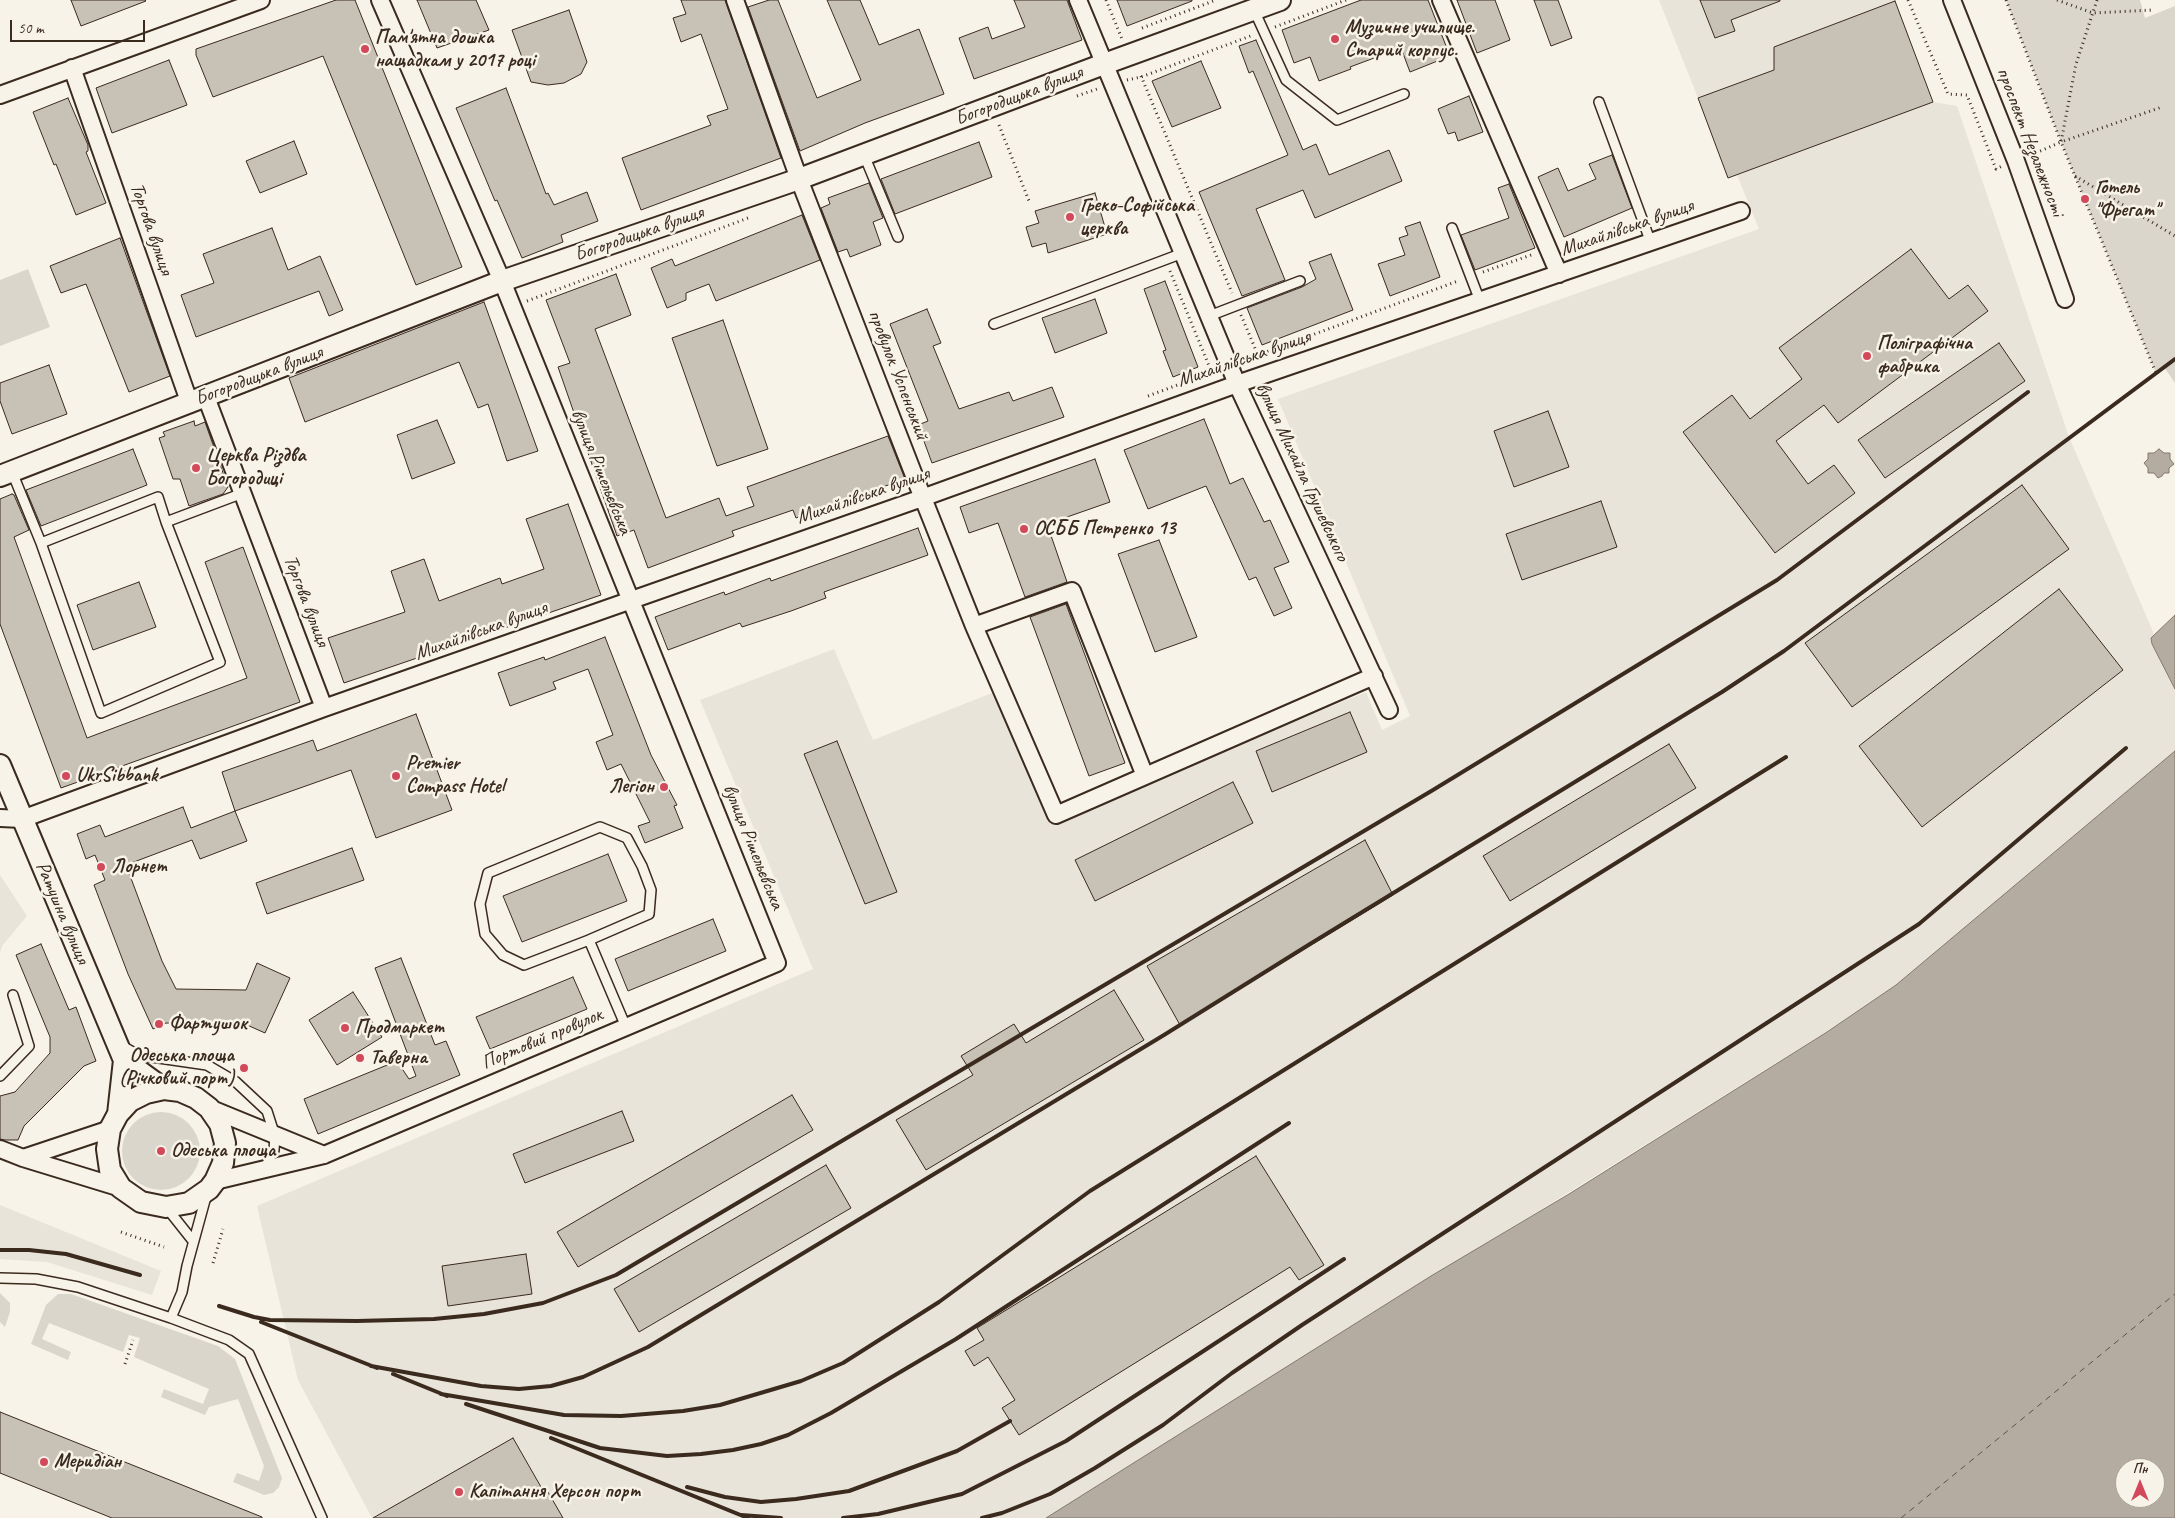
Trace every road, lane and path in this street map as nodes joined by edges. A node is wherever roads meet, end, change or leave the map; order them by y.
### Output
1 (261, 0) edge
2 (380, 0) edge
3 (735, 0) edge
4 (1078, 0) edge
5 (1216, 0) edge
6 (1346, 0) edge
7 (1441, 0) edge
8 (1908, 0) edge
9 (1952, 0) edge
10 (2006, 0) edge
11 (2057, 0) edge
12 (2097, 0) edge
13 (1265, 4) edge
14 (2153, 10) dead end
15 (2093, 13) junction
16 (1138, 30) dead end
17 (1264, 31) junction
18 (1130, 33) dead end
19 (1097, 46) junction
20 (1105, 64) junction
21 (72, 68) junction
22 (1404, 94) dead end
23 (0, 95) edge
24 (1599, 102) dead end
25 (2162, 107) dead end
26 (999, 125) dead end
27 (2061, 142) junction
28 (864, 154) junction
29 (1996, 169) dead end
30 (2075, 176) junction
31 (799, 179) junction
32 (1029, 201) dead end
33 (1741, 211) dead end
34 (1452, 228) dead end
35 (2175, 236) edge
36 (898, 237) dead end
37 (1651, 243) junction
38 (1548, 249) junction
39 (1183, 253) junction
40 (1559, 274) junction
41 (1470, 277) junction
42 (502, 281) junction
43 (1300, 281) dead end
44 (2065, 299) dead end
45 (1480, 301) junction
46 (1237, 306) junction
47 (1210, 316) junction
48 (994, 324) dead end
49 (1258, 355) junction
50 (2156, 373) dead end
51 (1266, 374) junction
52 (1237, 384) junction
53 (198, 400) junction
54 (6, 474) edge
55 (243, 493) junction
56 (922, 498) junction
57 (166, 522) junction
58 (42, 543) junction
59 (629, 599) junction
60 (974, 626) junction
61 (1374, 676) junction
62 (324, 708) junction
63 (1389, 710) dead end
64 (0, 765) edge
65 (1145, 776) junction
66 (0, 818) edge
67 (22, 819) junction
68 (590, 940) junction
69 (777, 962) joint
70 (14, 995) dead end
71 (626, 1027) junction
72 (121, 1052) junction
73 (0, 1076) edge
74 (164, 1089) junction
75 (209, 1108) junction
76 (114, 1121) junction
77 (276, 1136) junction
78 (0, 1149) edge
79 (324, 1155) junction
80 (23, 1158) junction
81 (263, 1170) junction
82 (212, 1185) junction
83 (122, 1188) junction
84 (166, 1207) junction
85 (223, 1228) dead end
86 (121, 1232) dead end
87 (193, 1242) junction
88 (164, 1247) dead end
89 (213, 1263) dead end
90 (0, 1278) edge
91 (171, 1318) junction
92 (133, 1340) dead end
93 (125, 1364) dead end
94 (322, 1518) edge

1 - 21 street
2 - 42 street, вулиця Рішельєвська
3 - 31 street, провулок Успенський
4 - 19 street, вулиця Михайла Грушевського
5 - 16 path
6 - 17 path
7 - 38 street
8 - 29 path
9 - 44 street, проспект Незалежності
10 - 27 path
11 - 15 path
12 - 15 path
13 - 17 lane
13 - 20 street, Богородицька вулиця
14 - 15 path
15 - 27 path
17 - 22 lane
17 - 46 path
18 - 19 path
19 - 20 street, вулиця Михайла Грушевського
20 - 28 street, Богородицька вулиця
20 - 39 street, вулиця Михайла Грушевського
21 - 23 street
21 - 53 street, Торгова вулиця
24 - 37 lane
25 - 27 path
26 - 32 path
27 - 30 path
28 - 31 street, Богородицька вулиця
28 - 36 lane
30 - 35 path
30 - 50 path
31 - 42 street, Богородицька вулиця
31 - 56 street, провулок Успенський
33 - 37 street, Михайлівська вулиця
34 - 41 lane
37 - 40 street, Михайлівська вулиця
38 - 40 street
38 - 41 path
39 - 47 street, вулиця Михайла Грушевського
39 - 48 lane
40 - 45 street, Михайлівська вулиця
41 - 45 lane
41 - 49 path
42 - 53 street, Богородицька вулиця
42 - 59 street, вулиця Рішельєвська
43 - 46 lane
45 - 51 street, Михайлівська вулиця
46 - 47 lane
46 - 49 path
47 - 52 street, вулиця Михайла Грушевського
49 - 51 path
51 - 52 street, Михайлівська вулиця
52 - 56 street, Михайлівська вулиця
52 - 61 street, вулиця Михайла Грушевського
53 - 54 street, Богородицька вулиця
53 - 55 street, Торгова вулиця
54 - 58 lane
55 - 57 lane
55 - 62 street, Торгова вулиця
56 - 59 street, Михайлівська вулиця
56 - 60 street, провулок Успенський
57 - 58 lane
57 - 58 lane
59 - 62 street, Михайлівська вулиця
59 - 69 street, вулиця Рішельєвська
60 - 65 street
60 - 65 street, провулок Успенський
61 - 63 street, вулиця Михайла Грушевського
61 - 65 street
62 - 67 street, Михайлівська вулиця
64 - 67 street, Ратушна вулиця
66 - 67 street, Михайлівська вулиця
67 - 72 street, Ратушна вулиця
68 - 68 lane
68 - 71 lane
69 - 71 street, Портовий провулок
70 - 73 lane
71 - 79 street, Портовий провулок
72 - 74 street
72 - 76 street, Ратушна вулиця
72 - 77 lane
74 - 75 street
74 - 76 street
75 - 77 street
75 - 82 street
76 - 80 street
76 - 83 street
77 - 79 street
77 - 81 lane
78 - 80 street
79 - 81 street, Портовий провулок
80 - 83 street
81 - 82 street, Портовий провулок
82 - 84 street
82 - 87 lane
83 - 84 street
84 - 87 lane
85 - 89 path
86 - 88 path
87 - 91 lane
90 - 91 lane
91 - 94 lane
92 - 93 path

